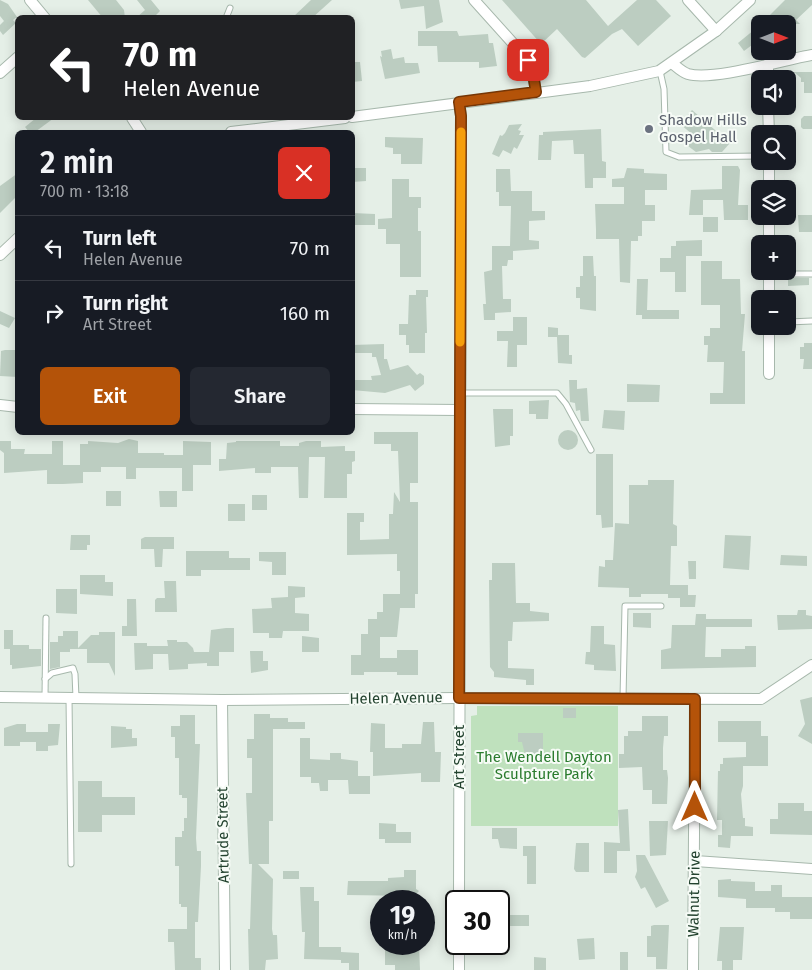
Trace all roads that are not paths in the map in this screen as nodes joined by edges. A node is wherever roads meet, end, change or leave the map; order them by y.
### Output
1 (30, 0) edge
2 (474, 0) edge
3 (688, 0) edge
4 (750, 0) edge
5 (230, 8) dead end
6 (42, 15) edge
7 (227, 15) edge
8 (716, 31) junction
9 (812, 55) edge
10 (15, 60) edge
11 (672, 62) junction
12 (768, 64) junction
13 (768, 70) edge
14 (660, 71) junction
15 (0, 73) edge
16 (536, 92) junction
17 (459, 102) junction
18 (355, 116) edge
19 (329, 120) edge
20 (247, 130) edge
21 (751, 156) edge
22 (15, 241) edge
23 (0, 255) edge
24 (796, 273) edge
25 (812, 274) edge
26 (812, 321) edge
27 (796, 322) edge
28 (769, 335) edge
29 (769, 374) dead end
30 (459, 393) junction
31 (0, 405) edge
32 (15, 408) edge
33 (355, 409) edge
34 (459, 410) junction
35 (591, 450) dead end
36 (661, 606) dead end
37 (46, 618) dead end
38 (812, 665) edge
39 (46, 679) junction
40 (0, 697) edge
41 (45, 697) junction
42 (72, 698) junction
43 (459, 698) junction
44 (623, 699) junction
45 (695, 699) junction
46 (222, 700) junction
47 (695, 861) junction
48 (71, 864) dead end
49 (812, 869) edge
50 (459, 890) edge
51 (459, 955) edge
52 (225, 970) edge
53 (459, 970) edge
54 (693, 970) edge

1 - 6 street
2 - 16 street
3 - 8 street
4 - 8 street
5 - 7 lane
8 - 11 street
9 - 12 street
10 - 15 street
11 - 12 street
11 - 14 street
12 - 13 street
14 - 16 street
14 - 21 lane
16 - 17 street
17 - 18 street
17 - 30 street, Art Street
19 - 20 street
22 - 23 street
24 - 25 lane
26 - 27 lane
28 - 29 street
30 - 34 street, Art Street
30 - 35 lane
31 - 32 street
33 - 34 street
34 - 43 street, Art Street
36 - 44 lane
37 - 39 lane
38 - 45 street, Helen Avenue
39 - 41 lane
39 - 42 lane
40 - 41 street, Helen Avenue
41 - 42 street, Helen Avenue
42 - 46 street, Helen Avenue
42 - 48 lane
43 - 44 street, Helen Avenue
43 - 46 street, Helen Avenue
43 - 50 street, Art Street
44 - 45 street, Helen Avenue
45 - 47 street, Walnut Drive
46 - 52 street, Artrude Street
47 - 49 street
47 - 54 street, Walnut Drive
51 - 53 street

